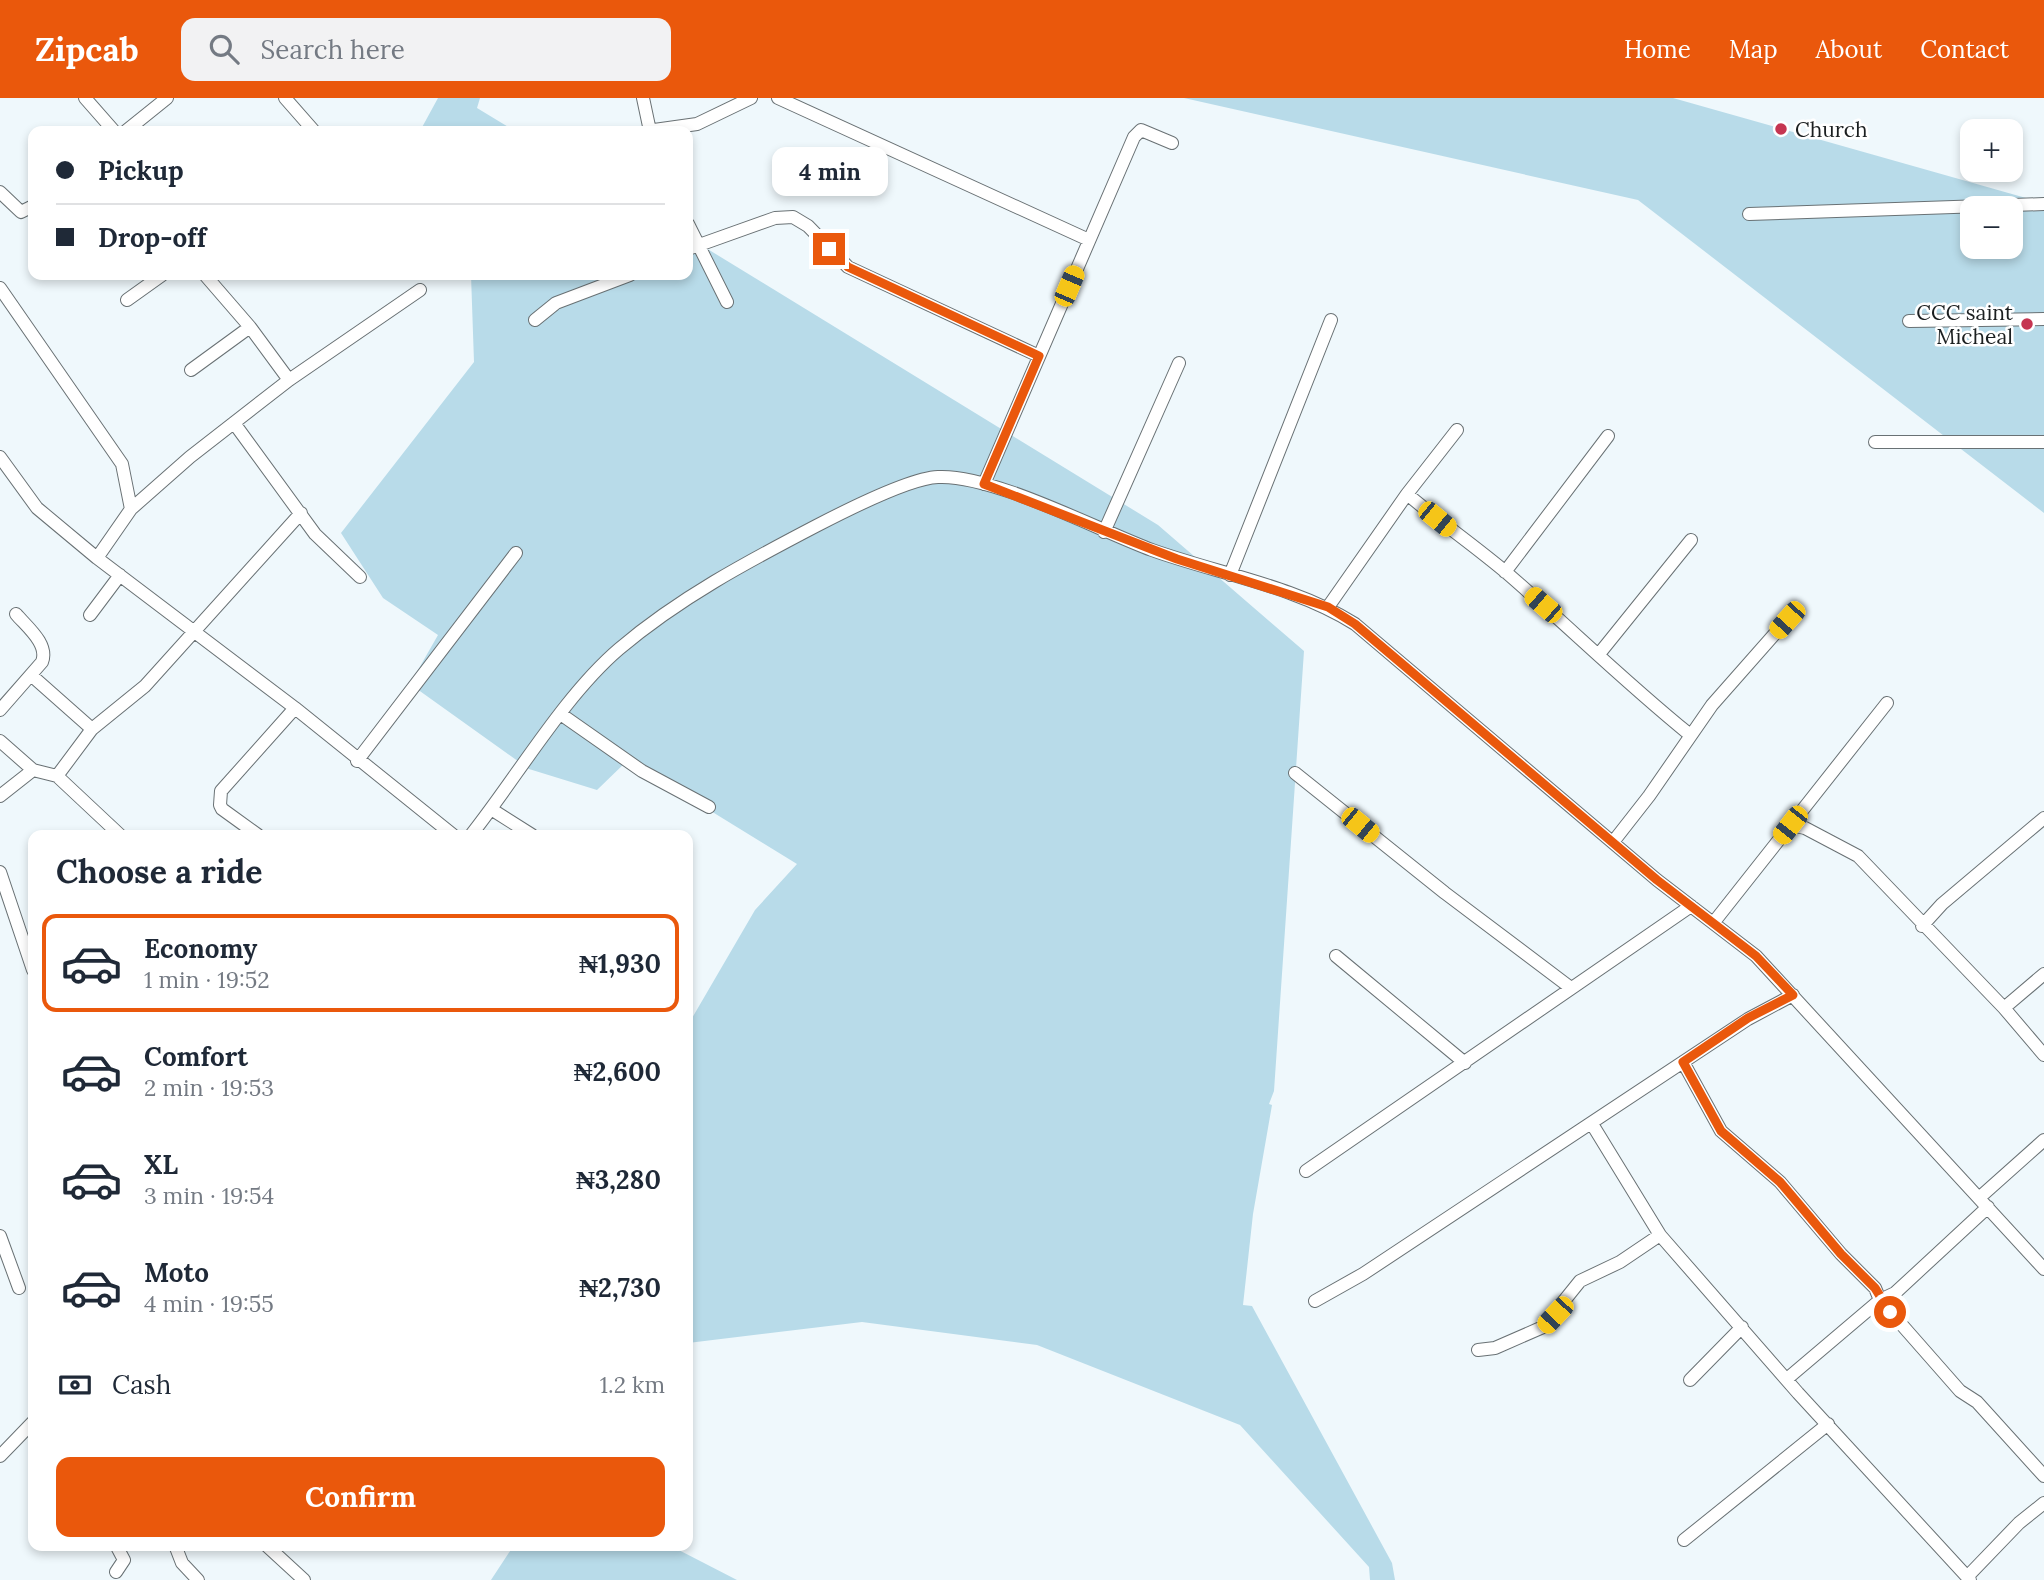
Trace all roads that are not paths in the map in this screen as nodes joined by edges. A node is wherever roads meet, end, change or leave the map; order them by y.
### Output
1 (85, 98) edge
2 (167, 98) edge
3 (285, 98) edge
4 (643, 98) edge
5 (751, 98) edge
6 (778, 98) edge
7 (110, 126) edge
8 (132, 126) edge
9 (310, 126) edge
10 (648, 126) edge
11 (683, 126) edge
12 (1172, 143) dead end
13 (0, 192) edge
14 (2044, 204) edge
15 (28, 208) edge
16 (1749, 214) dead end
17 (1089, 240) junction
18 (693, 247) edge
19 (693, 249) edge
20 (155, 280) edge
21 (209, 280) edge
22 (617, 280) edge
23 (0, 288) edge
24 (420, 290) dead end
25 (127, 300) dead end
26 (727, 302) dead end
27 (2044, 319) edge
28 (536, 320) dead end
29 (1331, 320) dead end
30 (1909, 321) dead end
31 (250, 327) junction
32 (1039, 356) junction
33 (1179, 363) dead end
34 (191, 370) dead end
35 (289, 380) junction
36 (234, 423) junction
37 (1457, 430) dead end
38 (1608, 436) dead end
39 (1875, 442) dead end
40 (2044, 442) edge
41 (0, 457) edge
42 (984, 484) junction
43 (1407, 494) junction
44 (131, 509) junction
45 (301, 513) junction
46 (1104, 532) junction
47 (1691, 540) dead end
48 (516, 554) dead end
49 (97, 558) junction
50 (1505, 572) junction
51 (120, 575) junction
52 (1230, 575) junction
53 (360, 577) dead end
54 (1328, 607) junction
55 (16, 614) dead end
56 (90, 615) dead end
57 (1787, 620) dead end
58 (195, 631) junction
59 (1600, 654) junction
60 (31, 675) junction
61 (1887, 703) dead end
62 (295, 708) junction
63 (0, 710) edge
64 (562, 715) junction
65 (92, 729) junction
66 (1689, 734) junction
67 (0, 741) edge
68 (357, 761) junction
69 (33, 770) junction
70 (1296, 773) dead end
71 (57, 776) junction
72 (0, 796) edge
73 (709, 807) dead end
74 (491, 809) junction
75 (2044, 818) edge
76 (1790, 825) junction
77 (115, 830) edge
78 (251, 830) edge
79 (447, 830) edge
80 (475, 830) edge
81 (524, 830) edge
82 (1613, 842) junction
83 (0, 872) edge
84 (1692, 906) junction
85 (1714, 922) junction
86 (1922, 926) junction
87 (28, 955) edge
88 (1336, 956) dead end
89 (2044, 974) edge
90 (1571, 988) junction
91 (1793, 995) junction
92 (2004, 1008) junction
93 (2044, 1055) edge
94 (1683, 1062) junction
95 (1465, 1063) junction
96 (1592, 1124) junction
97 (2044, 1140) edge
98 (1306, 1171) dead end
99 (1984, 1202) junction
100 (1660, 1235) junction
101 (0, 1236) edge
102 (2044, 1269) edge
103 (19, 1288) dead end
104 (1880, 1300) junction
105 (1315, 1301) dead end
106 (1742, 1327) junction
107 (1478, 1350) dead end
108 (1788, 1378) junction
109 (1690, 1380) dead end
110 (1828, 1423) junction
111 (28, 1427) edge
112 (0, 1456) edge
113 (2044, 1476) edge
114 (2044, 1503) edge
115 (1684, 1540) dead end
116 (119, 1551) edge
117 (178, 1551) edge
118 (273, 1551) edge
119 (116, 1572) dead end
120 (1969, 1578) edge
121 (198, 1580) edge
122 (304, 1580) edge

1 - 7 street
2 - 8 street
3 - 9 street
4 - 10 street
5 - 11 street
6 - 17 street
12 - 17 street
13 - 15 street
14 - 16 street
17 - 32 street
18 - 32 street
19 - 26 street
20 - 25 street
21 - 31 street
22 - 28 street
23 - 44 street
24 - 35 street
27 - 30 street
29 - 52 street
31 - 34 street
31 - 35 street
32 - 42 street
33 - 46 street
35 - 36 street
36 - 44 street
36 - 45 street
37 - 43 street
38 - 50 street
39 - 40 street
41 - 49 street
42 - 46 street
42 - 64 street
43 - 50 street
43 - 54 street
44 - 49 street
45 - 53 street
45 - 58 street
46 - 52 street
47 - 59 street
48 - 68 street
49 - 51 street
50 - 59 street
51 - 56 street
51 - 58 street
52 - 54 street
54 - 82 street
55 - 60 street
57 - 66 street
58 - 62 street
58 - 65 street
59 - 66 street
60 - 63 street
60 - 65 street
61 - 76 street
62 - 68 street
62 - 78 street
64 - 73 street
64 - 74 street
65 - 71 street
66 - 82 street
67 - 69 street
68 - 79 street
69 - 71 street
69 - 72 street
70 - 90 street
71 - 77 street
74 - 80 street
74 - 81 street
75 - 86 street
76 - 85 street
76 - 86 street
82 - 84 street
83 - 87 street
84 - 85 street
84 - 90 street
85 - 91 street
86 - 92 street
88 - 95 street
89 - 92 street
90 - 95 street
91 - 94 street
91 - 99 street
92 - 93 street
94 - 96 street
94 - 104 street
95 - 98 street
96 - 100 street
96 - 105 street
97 - 99 street
99 - 102 street
99 - 104 street
100 - 106 street
100 - 107 street
101 - 103 street
104 - 108 street
104 - 113 street
106 - 108 street
106 - 109 street
108 - 110 street
110 - 115 street
110 - 120 street
111 - 112 street
114 - 120 street
116 - 119 street
117 - 121 street
118 - 122 street

